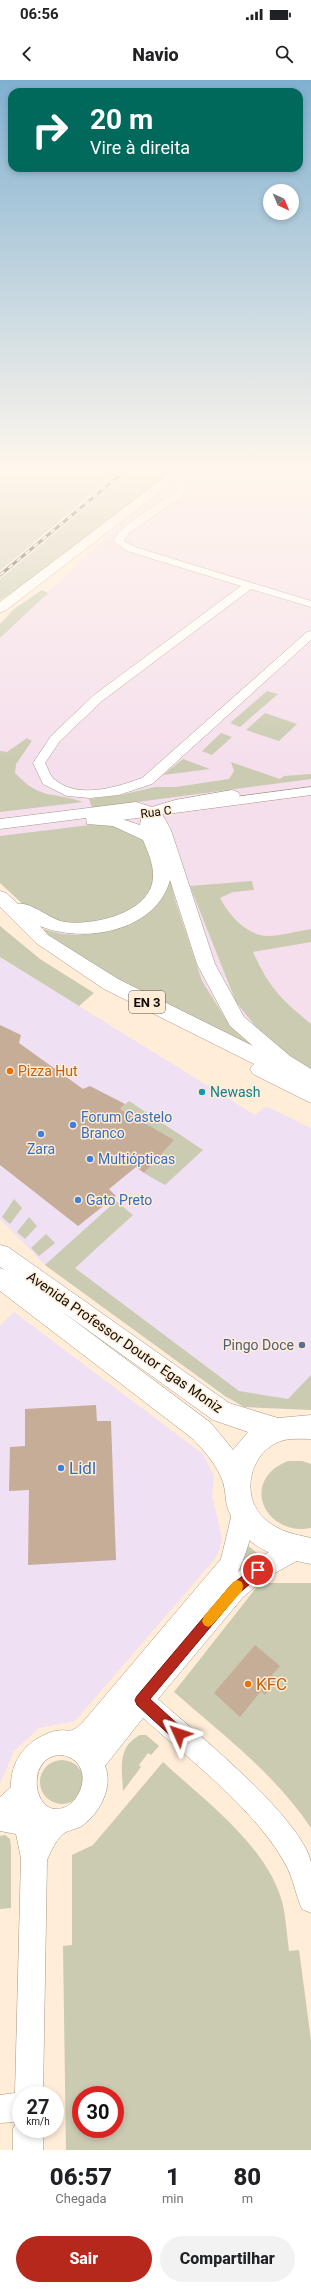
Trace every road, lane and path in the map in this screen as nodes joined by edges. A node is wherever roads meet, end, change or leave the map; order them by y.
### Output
1 (55, 568) edge
2 (60, 568) edge
3 (192, 568) edge
4 (249, 585) junction
5 (311, 604) edge
6 (0, 608) edge
7 (0, 618) edge
8 (311, 634) edge
9 (311, 785) edge
10 (311, 791) edge
11 (232, 795) joint
12 (192, 807) junction
13 (144, 810) junction
14 (99, 819) junction
15 (0, 824) edge
16 (0, 832) edge
17 (156, 833) junction
18 (0, 892) edge
19 (0, 897) edge
20 (0, 913) edge
21 (311, 1079) edge
22 (311, 1084) edge
23 (311, 1095) edge
24 (0, 1254) edge
25 (0, 1278) edge
26 (311, 1427) edge
27 (277, 1429) junction
28 (236, 1481) junction
29 (242, 1512) junction
30 (303, 1551) edge
31 (141, 1700) junction
32 (71, 1744) junction
33 (92, 1763) junction
34 (31, 1805) junction
35 (0, 1813) edge
36 (0, 1818) edge
37 (58, 1822) junction
38 (34, 1858) junction
39 (311, 1900) edge
40 (29, 2086) edge
41 (12, 2107) edge
42 (0, 2108) edge
43 (28, 2138) edge
44 (28, 2150) edge

1 - 6 main road
2 - 7 main road
3 - 4 street
4 - 5 street
4 - 8 street
9 - 11 street
10 - 12 street, Rua C
11 - 13 main road
12 - 13 street, Rua C
12 - 17 main road
13 - 14 street, Rua C
13 - 15 main road, Rua C
13 - 17 main road
14 - 16 main road, Rua C
14 - 17 main road
17 - 18 main road
17 - 21 main road
19 - 22 main road, EN 3
20 - 23 main road, EN 3
24 - 27 main road, Avenida Professor Doutor Egas Moniz
25 - 28 main road, Avenida Professor Doutor Egas Moniz
26 - 27 main road
27 - 28 main road
28 - 29 main road
29 - 30 main road
29 - 32 street
30 - 31 street
31 - 33 street
31 - 39 street
32 - 33 street
32 - 34 street
33 - 37 street
34 - 35 street
34 - 36 street
34 - 37 street
34 - 38 street
37 - 38 street
38 - 40 street
41 - 42 street
43 - 44 street

